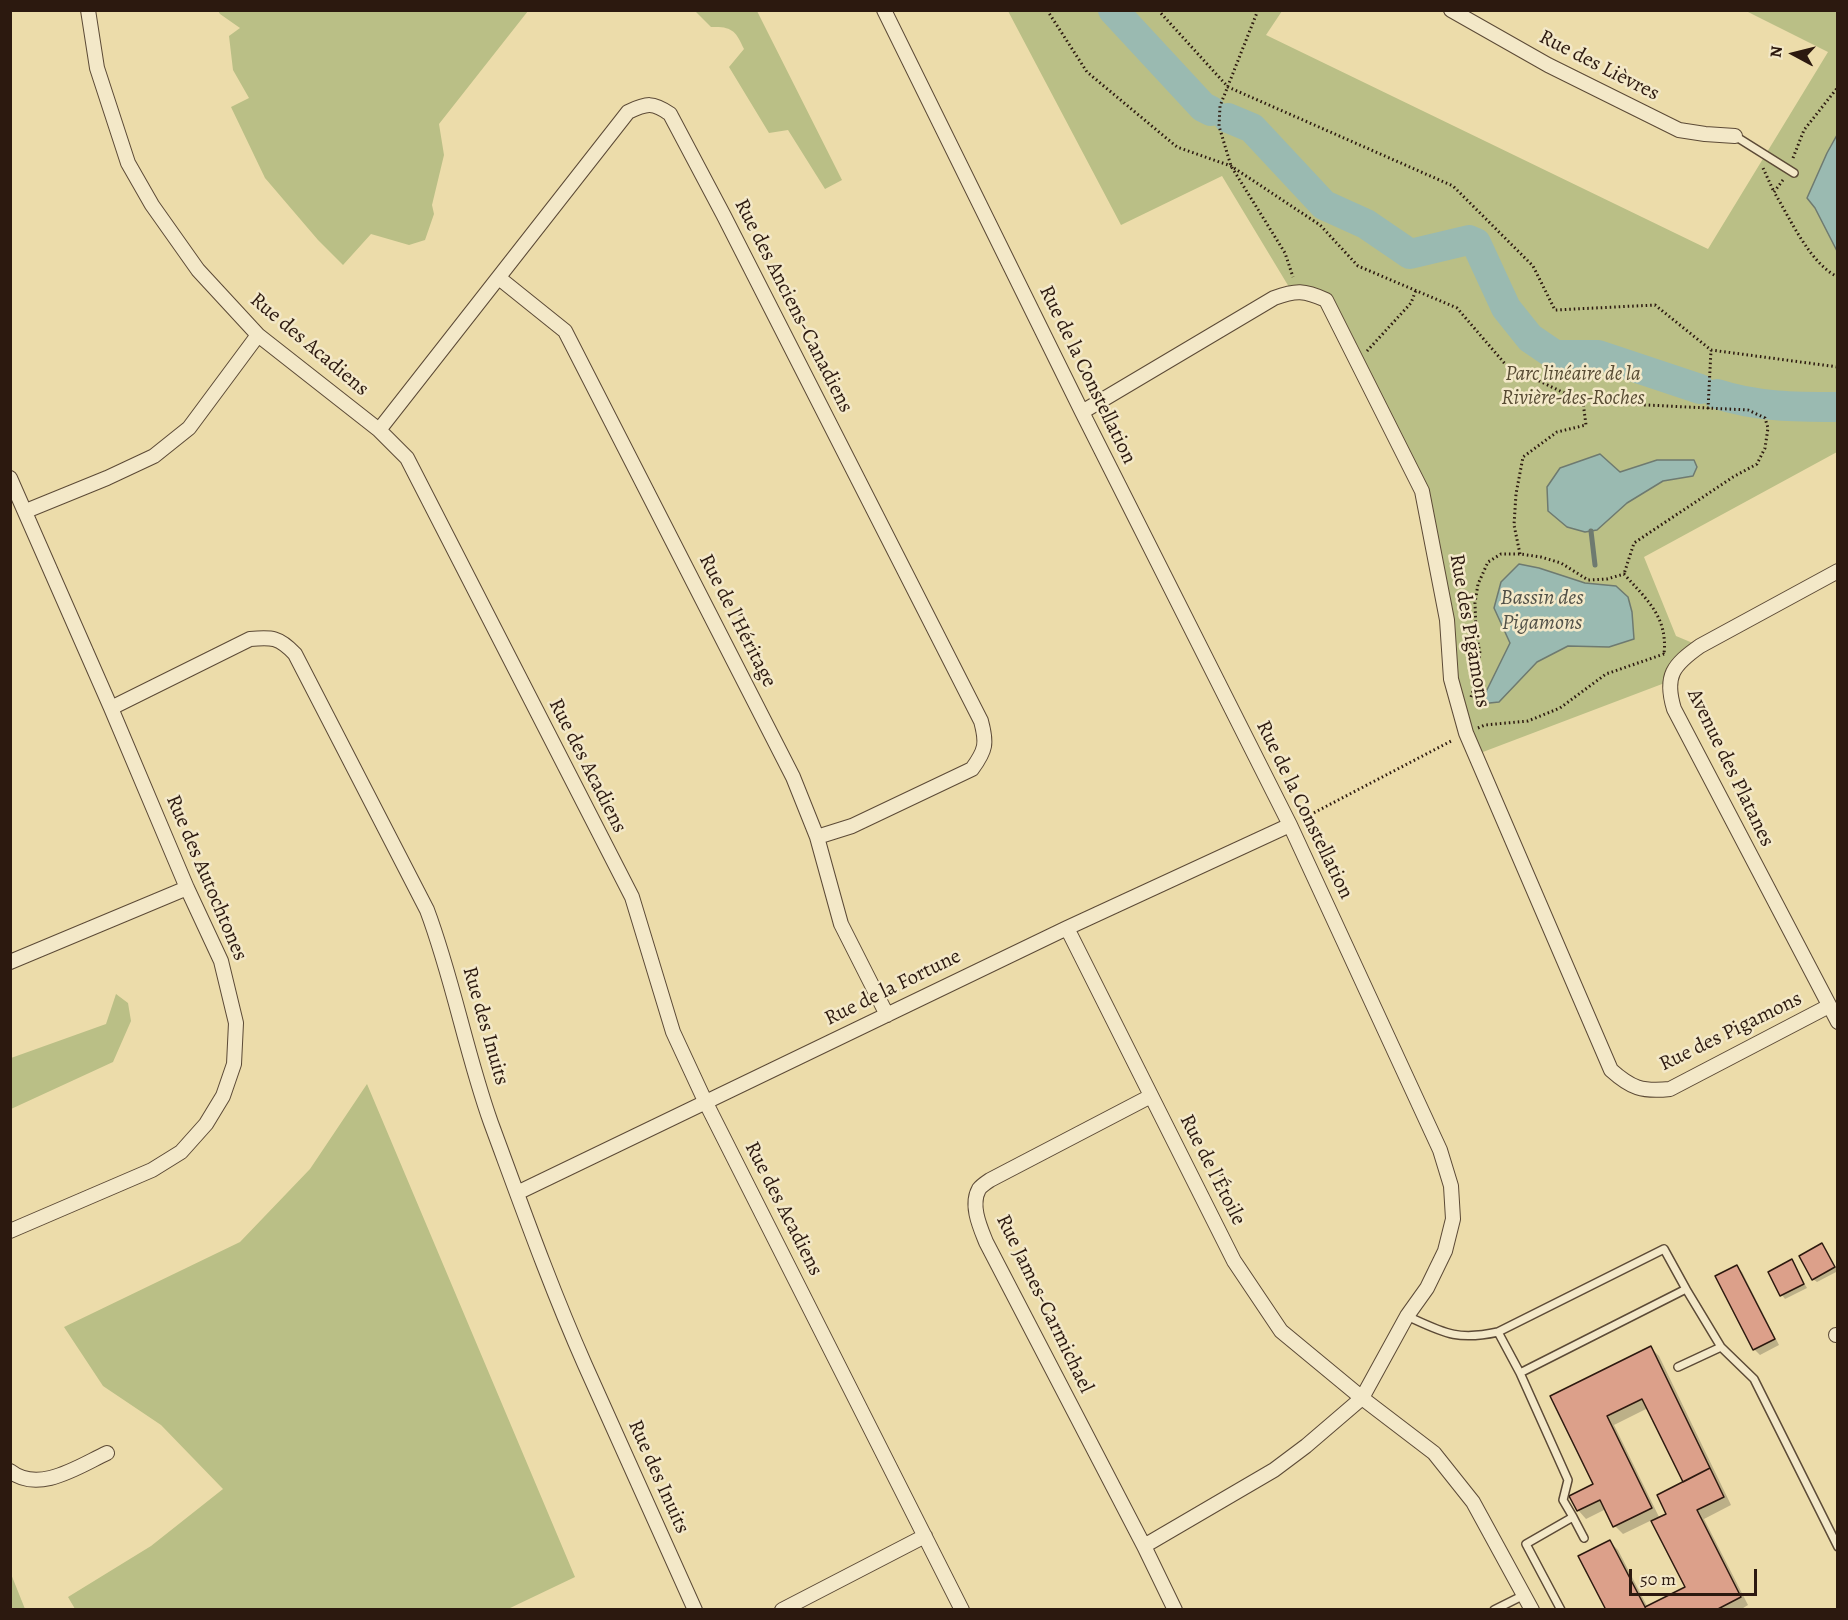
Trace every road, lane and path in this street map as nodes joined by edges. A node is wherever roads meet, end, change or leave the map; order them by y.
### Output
1 (88, 10) edge
2 (884, 10) edge
3 (1047, 10) edge
4 (1158, 10) edge
5 (1258, 10) edge
6 (1451, 10) edge
7 (1228, 87) junction
8 (1838, 87) edge
9 (1735, 136) joint
10 (1231, 166) junction
11 (1791, 171) junction
12 (1838, 277) edge
13 (499, 278) junction
14 (1416, 290) junction
15 (1299, 292) junction
16 (258, 335) junction
17 (1711, 350) junction
18 (1358, 361) junction
19 (1838, 367) edge
20 (1583, 402) junction
21 (1708, 409) junction
22 (1082, 412) junction
23 (378, 430) junction
24 (10, 478) edge
25 (26, 512) junction
26 (1520, 554) junction
27 (1838, 571) edge
28 (1624, 574) junction
29 (1664, 654) junction
30 (1674, 667) junction
31 (111, 708) junction
32 (1459, 708) junction
33 (1466, 733) junction
34 (1290, 825) junction
35 (817, 837) junction
36 (187, 888) junction
37 (1067, 928) junction
38 (10, 963) edge
39 (1829, 1006) junction
40 (887, 1015) junction
41 (1838, 1022) edge
42 (1151, 1096) junction
43 (705, 1101) junction
44 (517, 1193) junction
45 (10, 1231) edge
46 (1686, 1288) junction
47 (1407, 1316) junction
48 (1498, 1332) junction
49 (1721, 1347) junction
50 (1678, 1367) dead end
51 (1520, 1373) junction
52 (1362, 1398) junction
53 (107, 1453) dead end
54 (10, 1471) edge
55 (1573, 1517) junction
56 (926, 1536) junction
57 (1584, 1538) dead end
58 (1144, 1546) junction
59 (1838, 1547) edge
60 (1525, 1594) junction
61 (695, 1610) edge
62 (782, 1610) edge
63 (962, 1610) edge
64 (1176, 1610) edge
65 (1494, 1610) edge
66 (1532, 1610) edge
67 (1560, 1610) edge

1 - 16 street, Rue des Acadiens
2 - 22 street, Rue de la Constellation
3 - 10 path
4 - 7 path
5 - 7 path
6 - 9 street, Rue des Lièvres
7 - 10 path
7 - 17 path
8 - 11 path
9 - 11 lane
10 - 14 path
10 - 15 path
11 - 12 path
13 - 23 street, Rue des Anciens-Canadiens
13 - 35 street, Rue de l'Héritage
13 - 35 street, Rue des Anciens-Canadiens
14 - 18 path
14 - 20 path
15 - 18 street, Rue des Pigamons
15 - 22 street
16 - 23 street, Rue des Acadiens
16 - 25 street
17 - 19 path
17 - 21 path
18 - 32 street, Rue des Pigamons
20 - 21 path
20 - 26 path
21 - 28 path
22 - 34 street, Rue de la Constellation
23 - 43 street, Rue des Acadiens
24 - 25 street, Rue des Autochtones
25 - 31 street, Rue des Autochtones
26 - 28 path
26 - 32 path
27 - 30 street, Avenue des Platanes
28 - 29 path
29 - 30 path
29 - 33 path
30 - 39 street, Avenue des Platanes
31 - 36 street, Rue des Autochtones
31 - 44 street, Rue des Inuits
32 - 33 street, Rue des Pigamons
33 - 34 path
33 - 39 street, Rue des Pigamons
34 - 37 street, Rue de la Fortune
34 - 47 street, Rue de la Constellation
35 - 40 street, Rue de l'Héritage
36 - 38 street
36 - 45 street, Rue des Autochtones
37 - 40 street, Rue de la Fortune
37 - 42 street, Rue de l'Étoile
39 - 41 street, Avenue des Platanes
40 - 43 street, Rue de la Fortune
42 - 52 street, Rue de l'Étoile
42 - 58 street, Rue James-Carmichael
43 - 44 street, Rue de la Fortune
43 - 56 street, Rue des Acadiens
44 - 61 street, Rue des Inuits
46 - 48 lane
46 - 49 lane
46 - 51 lane
47 - 48 lane
47 - 52 street, Rue de la Constellation
48 - 51 lane
49 - 50 lane
49 - 59 lane
51 - 55 lane
52 - 58 street, Rue de la Constellation
52 - 60 street, Rue de l'Étoile
53 - 54 street
55 - 57 lane
55 - 67 lane
56 - 62 street
56 - 63 street, Rue des Acadiens
58 - 64 street, Rue James-Carmichael
60 - 65 lane
60 - 66 street, Rue de l'Étoile

